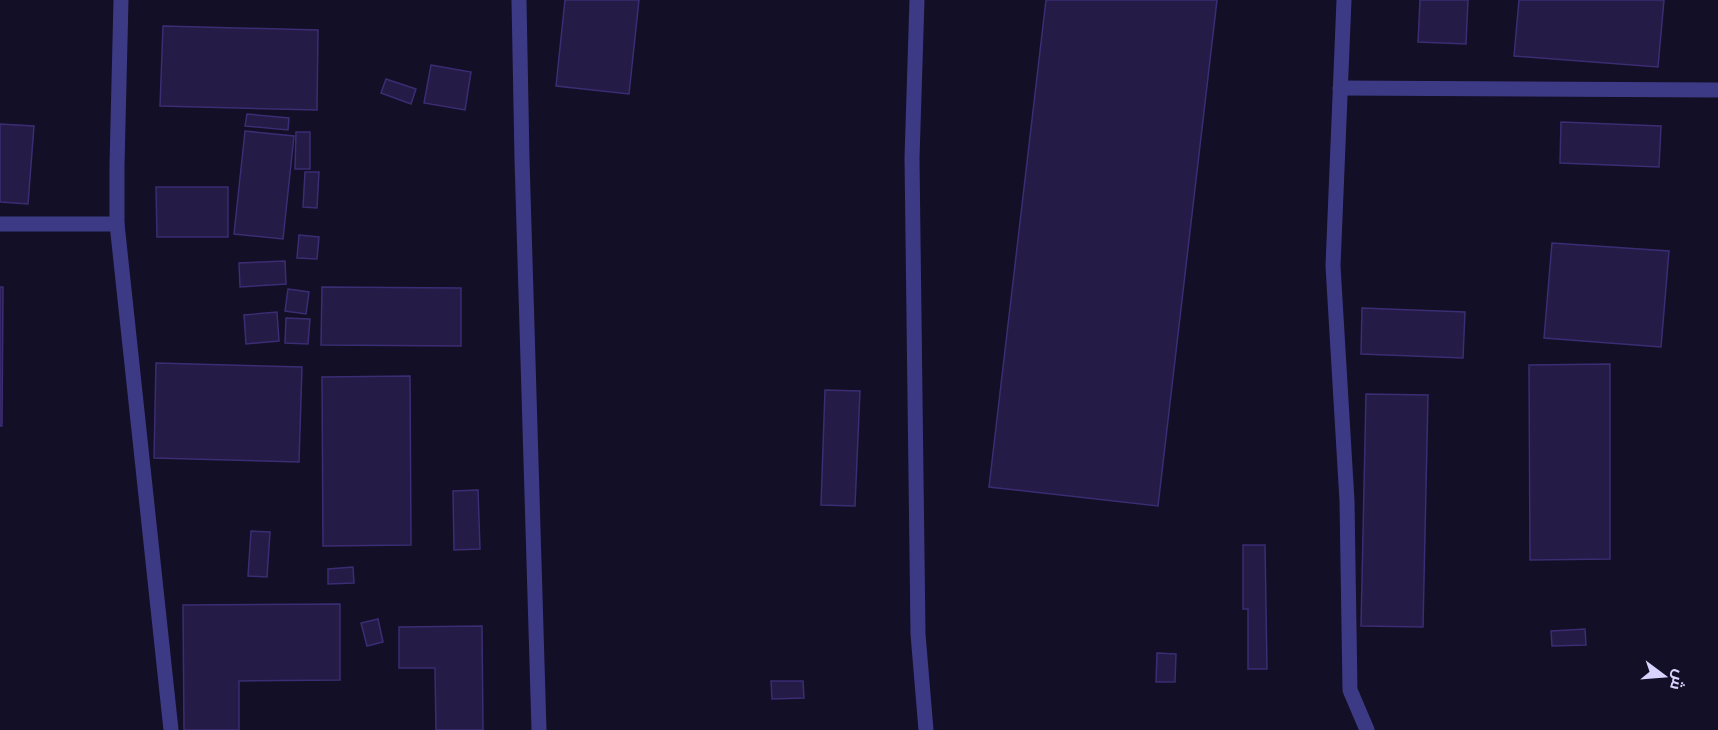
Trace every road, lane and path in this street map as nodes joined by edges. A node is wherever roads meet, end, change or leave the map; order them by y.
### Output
1 (121, 0) edge
2 (519, 0) edge
3 (917, 0) edge
4 (1344, 0) edge
5 (1340, 88) junction
6 (1718, 90) edge
7 (0, 224) edge
8 (117, 224) junction
9 (171, 730) edge
10 (539, 730) edge
11 (926, 730) edge
12 (1367, 730) edge

1 - 8 lane
2 - 10 lane
3 - 11 lane
4 - 5 lane
5 - 6 lane
5 - 12 lane
7 - 8 lane
8 - 9 lane

